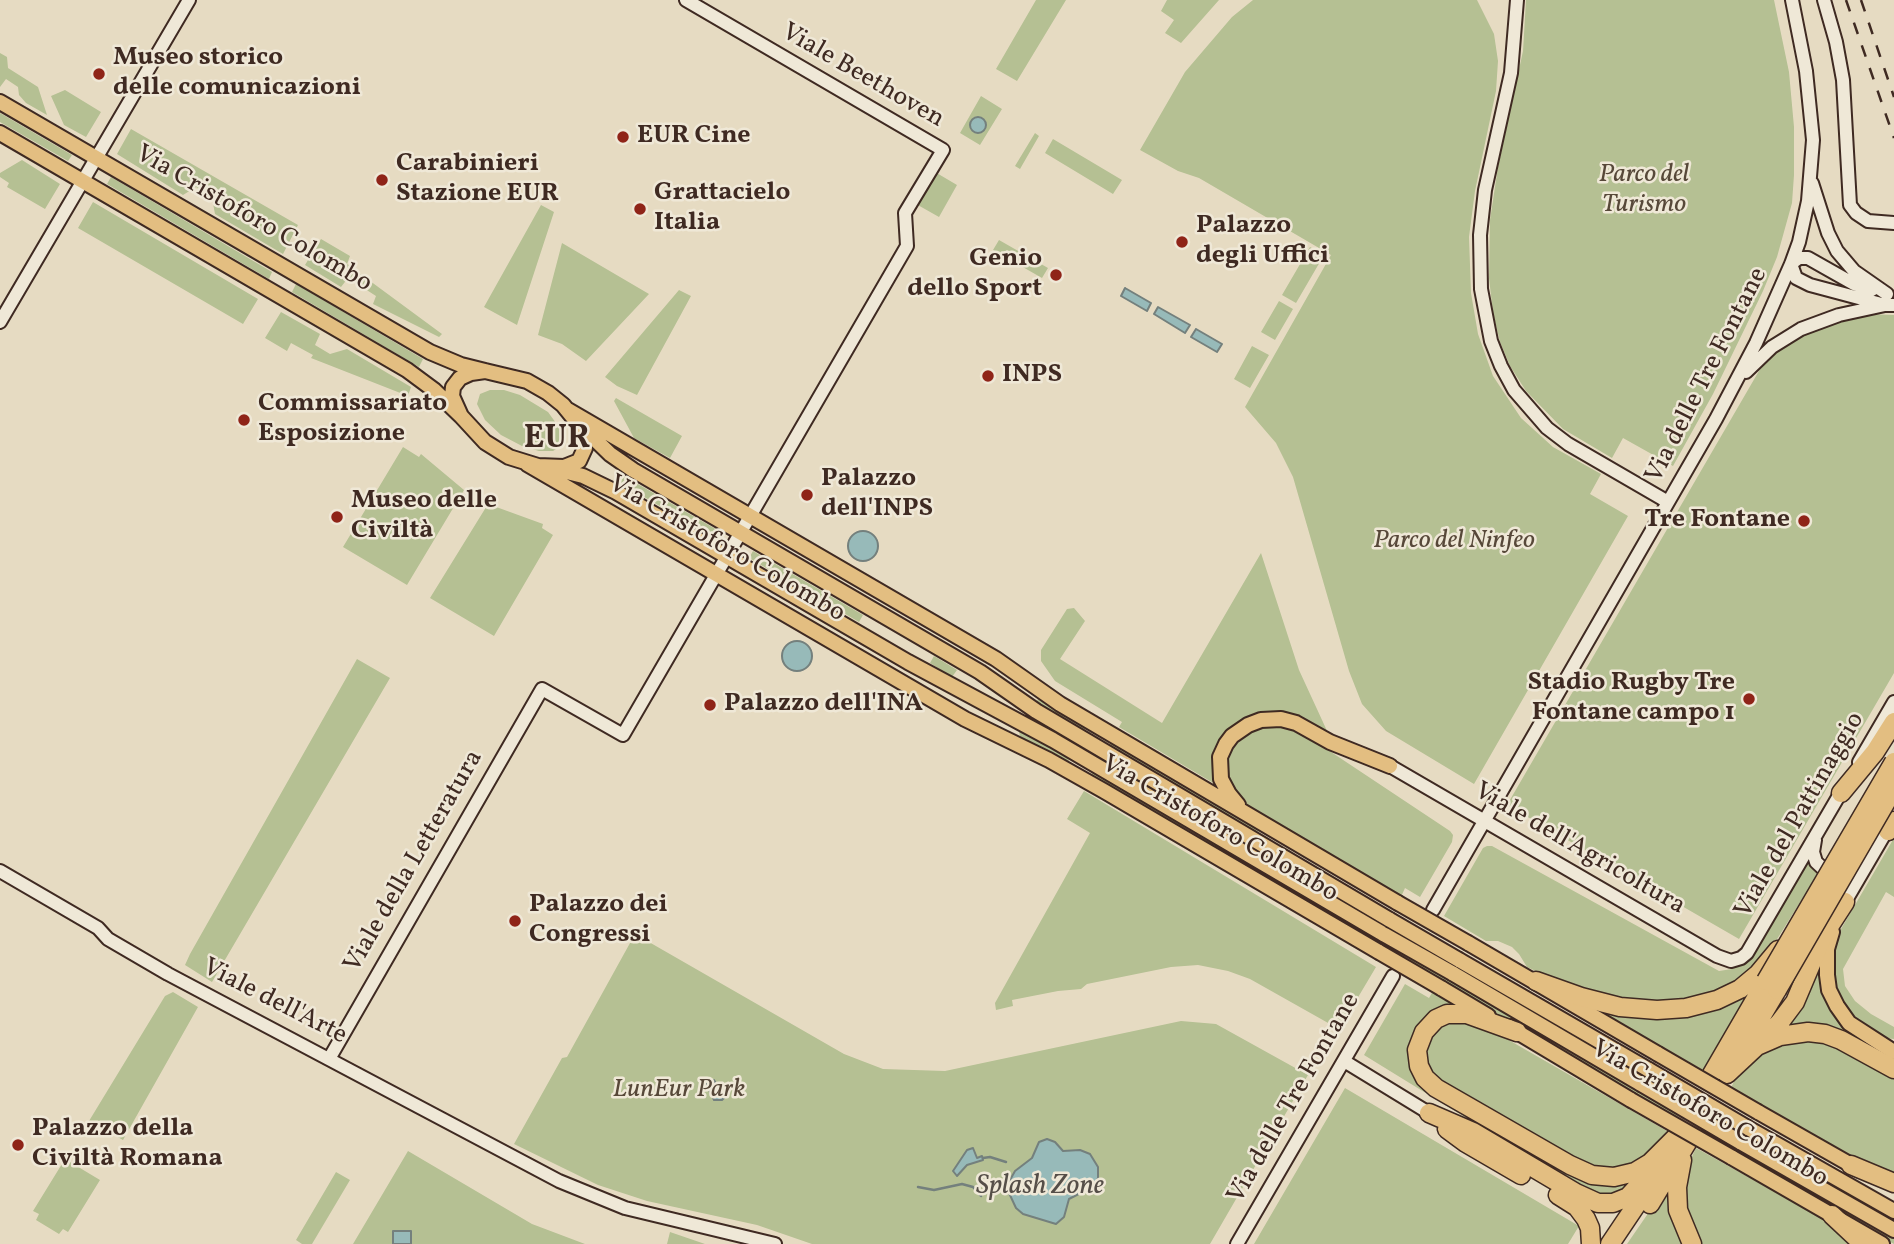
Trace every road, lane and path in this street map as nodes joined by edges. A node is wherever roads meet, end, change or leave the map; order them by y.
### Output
1 (189, 0) edge
2 (687, 0) edge
3 (1517, 0) edge
4 (1792, 0) edge
5 (1824, 0) edge
6 (0, 102) edge
7 (0, 133) edge
8 (97, 158) junction
9 (1811, 179) junction
10 (83, 181) junction
11 (1894, 223) edge
12 (1791, 264) junction
13 (1890, 300) edge
14 (0, 322) edge
15 (485, 371) junction
16 (1738, 380) junction
17 (571, 414) junction
18 (461, 416) junction
19 (527, 464) junction
20 (551, 468) junction
21 (1668, 502) junction
22 (750, 517) junction
23 (741, 534) junction
24 (727, 557) junction
25 (717, 574) junction
26 (980, 672) junction
27 (1894, 702) edge
28 (1060, 704) junction
29 (988, 705) junction
30 (1097, 726) junction
31 (1890, 728) edge
32 (1017, 745) junction
33 (1099, 748) junction
34 (1894, 762) edge
35 (1390, 766) joint
36 (1894, 788) edge
37 (1840, 793) junction
38 (1252, 818) junction
39 (1484, 821) junction
40 (1892, 822) edge
41 (1278, 834) junction
42 (1815, 836) junction
43 (1256, 841) junction
44 (1315, 854) junction
45 (1248, 855) junction
46 (0, 871) edge
47 (1319, 877) junction
48 (1254, 879) junction
49 (1855, 885) junction
50 (1312, 892) junction
51 (1290, 901) junction
52 (1845, 902) junction
53 (1433, 910) tunnel mouth
54 (1747, 953) joint
55 (1455, 967) junction
56 (1393, 976) tunnel mouth
57 (1529, 978) junction
58 (1765, 983) junction
59 (1548, 1010) junction
60 (1517, 1032) junction
61 (1757, 1046) junction
62 (1894, 1052) edge
63 (329, 1059) junction
64 (1344, 1061) junction
65 (1894, 1069) edge
66 (1429, 1113) junction
67 (1681, 1140) junction
68 (1665, 1155) junction
69 (1852, 1165) junction
70 (1894, 1183) edge
71 (1894, 1190) edge
72 (1894, 1211) edge
73 (1832, 1215) junction
74 (1894, 1230) edge
75 (775, 1244) edge
76 (1237, 1244) edge
77 (1591, 1244) edge
78 (1610, 1244) edge
79 (1621, 1244) edge
80 (1692, 1244) edge
81 (1863, 1244) edge
82 (1882, 1244) edge

1 - 8 street
2 - 22 street, Viale Beethoven
3 - 21 street
4 - 9 street
5 - 11 street
6 - 8 main road, Via Cristoforo Colombo
7 - 10 main road, Via Cristoforo Colombo
8 - 10 street
8 - 15 main road, Via Cristoforo Colombo
9 - 12 street
9 - 13 street
10 - 14 street
10 - 18 main road, Via Cristoforo Colombo
12 - 13 street, Via delle Tre Fontane
12 - 13 street, Via delle Tre Fontane
12 - 16 street, Via delle Tre Fontane
13 - 16 street
15 - 17 main road, Via Cristoforo Colombo
15 - 18 main road
16 - 21 street, Via delle Tre Fontane
17 - 20 main road
17 - 22 main road, Via Cristoforo Colombo
17 - 23 main road, Via Cristoforo Colombo
18 - 19 main road, Via Cristoforo Colombo
19 - 20 main road, Via Cristoforo Colombo
19 - 25 main road, Via Cristoforo Colombo
20 - 24 main road, Via Cristoforo Colombo
21 - 39 street, Via delle Tre Fontane
22 - 23 street
22 - 28 main road, Via Cristoforo Colombo
23 - 24 street
23 - 26 main road, Via Cristoforo Colombo
24 - 25 street
24 - 29 main road, Via Cristoforo Colombo
25 - 32 main road, Via Cristoforo Colombo
25 - 63 street, Viale della Letteratura
26 - 28 main road
26 - 33 main road, Via Cristoforo Colombo
27 - 37 street, Viale del Pattinaggio
28 - 30 main road, Via Cristoforo Colombo
29 - 32 main road
29 - 45 main road, Via Cristoforo Colombo
30 - 33 main road
30 - 38 main road, Via Cristoforo Colombo
31 - 37 highway
32 - 48 main road, Via Cristoforo Colombo
33 - 43 main road, Via Cristoforo Colombo
34 - 58 highway, bridge
35 - 38 main road
35 - 39 street, Viale dell'Agricoltura
36 - 58 highway, bridge
37 - 42 street, Viale del Pattinaggio
38 - 41 main road, Via Cristoforo Colombo
39 - 53 street, Via delle Tre Fontane
39 - 54 street, Viale dell'Agricoltura
40 - 49 street
41 - 43 main road
41 - 44 main road, Via Cristoforo Colombo
42 - 49 street
42 - 54 street, Viale del Pattinaggio
43 - 47 main road, Via Cristoforo Colombo
44 - 47 main road
44 - 57 main road, Via Cristoforo Colombo, bridge
45 - 48 main road
45 - 50 main road, Via Cristoforo Colombo
46 - 63 street, Viale dell'Arte
47 - 55 main road, Via Cristoforo Colombo, bridge
48 - 51 main road, Via Cristoforo Colombo
49 - 52 street
50 - 51 main road
50 - 55 main road, Via Cristoforo Colombo, bridge
51 - 60 main road, Via Cristoforo Colombo, bridge
52 - 61 highway
52 - 62 main road
55 - 59 main road, Via Cristoforo Colombo
55 - 74 main road, Via Cristoforo Colombo, bridge
56 - 64 street, Via delle Tre Fontane
57 - 58 highway
57 - 59 main road
57 - 69 main road, Via Cristoforo Colombo, bridge
58 - 61 highway
59 - 72 main road, Via Cristoforo Colombo, bridge
60 - 67 highway
60 - 73 main road, Via Cristoforo Colombo, bridge
61 - 65 highway
63 - 75 street, Viale dell'Arte
64 - 66 street
64 - 76 street, Via delle Tre Fontane
66 - 68 highway
66 - 77 highway
67 - 68 highway
67 - 79 highway
67 - 80 highway
68 - 78 highway
69 - 70 highway
69 - 71 main road, Via Cristoforo Colombo
73 - 81 highway
73 - 82 main road, Via Cristoforo Colombo

